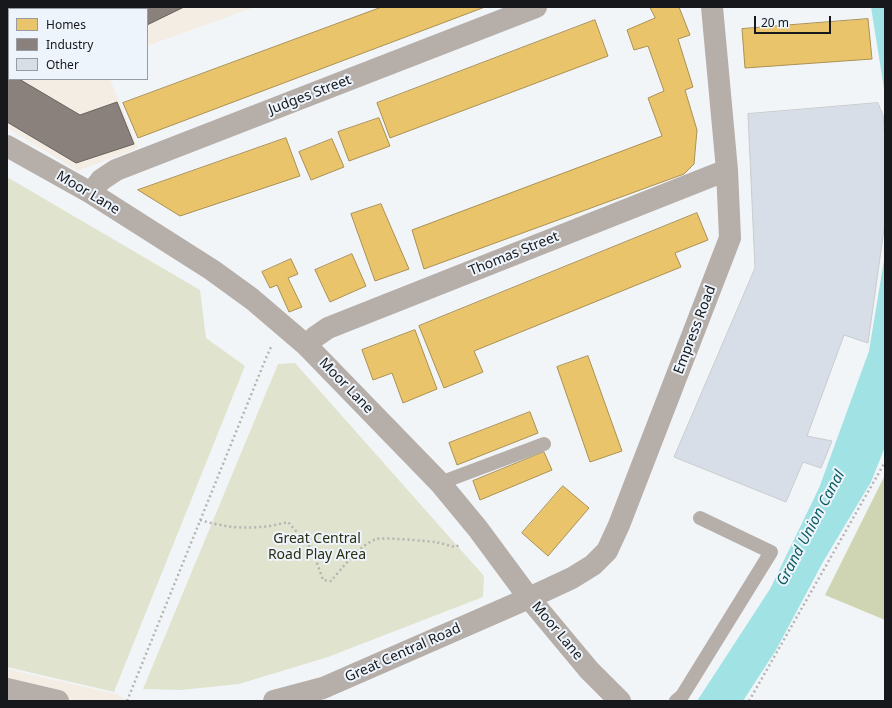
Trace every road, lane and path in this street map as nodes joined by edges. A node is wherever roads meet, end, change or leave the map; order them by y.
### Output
1 (536, 7) edge
2 (712, 7) edge
3 (7, 146) edge
4 (727, 170) junction
5 (91, 193) junction
6 (283, 326) junction
7 (307, 346) junction
8 (544, 444) dead end
9 (885, 462) edge
10 (440, 483) junction
11 (700, 518) dead end
12 (200, 520) junction
13 (478, 529) junction
14 (529, 598) junction
15 (7, 690) edge
16 (325, 695) edge
17 (58, 701) edge
18 (127, 701) edge
19 (274, 701) edge
20 (620, 701) edge
21 (676, 701) edge
22 (749, 701) edge

1 - 5 street, Judges Street
2 - 4 street, Empress Road
3 - 5 street, Moor Lane
4 - 7 street, Thomas Street
4 - 14 street, Empress Road
5 - 6 street, Moor Lane
6 - 7 street, Moor Lane
6 - 12 path
7 - 10 street, Moor Lane
8 - 10 lane
9 - 22 path
10 - 13 street, Moor Lane
11 - 21 lane
12 - 13 path
12 - 18 path
13 - 14 street, Moor Lane
14 - 16 street, Great Central Road
14 - 20 street, Moor Lane
15 - 17 street
16 - 19 street, Great Central Road

